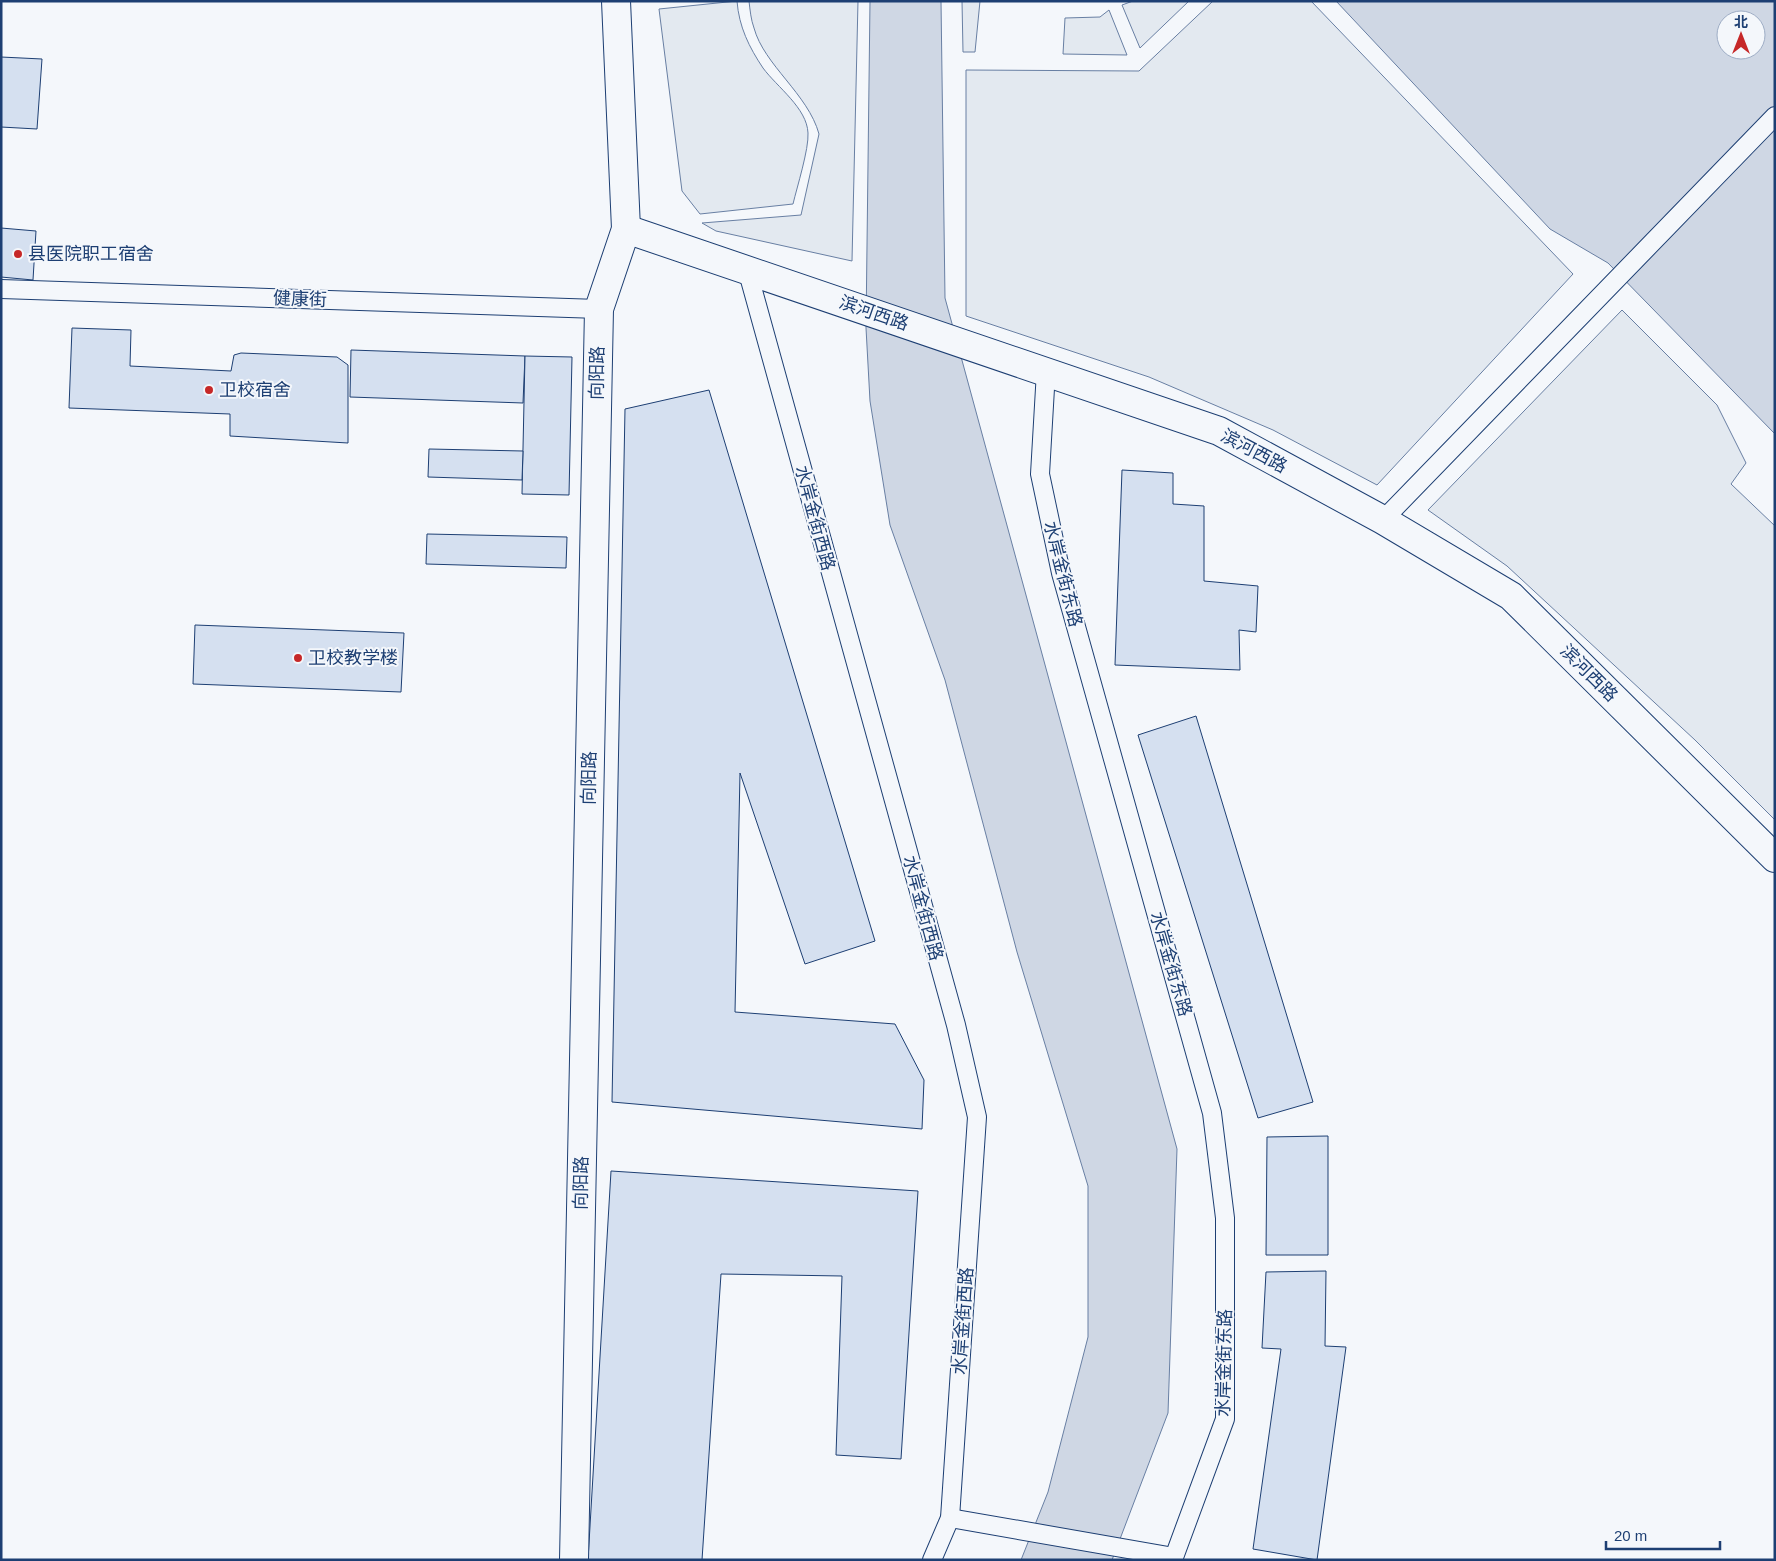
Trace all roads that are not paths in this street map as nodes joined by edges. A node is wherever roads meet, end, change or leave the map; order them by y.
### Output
1 (616, 1) edge
2 (1775, 116) edge
3 (626, 229) junction
4 (747, 270) junction
5 (1, 289) edge
6 (599, 309) junction
7 (1046, 371) junction
8 (1383, 520) junction
9 (1775, 858) edge
10 (950, 1518) junction
11 (1173, 1558) edge
12 (574, 1560) edge
13 (932, 1560) edge

1 - 3 street, 向阳路
2 - 8 lane
3 - 4 street, 滨河西路
3 - 6 street, 向阳路
4 - 7 street, 滨河西路
4 - 10 lane, 水岸金街西路
5 - 6 lane, 健康街
6 - 12 street, 向阳路
7 - 8 street, 滨河西路
7 - 11 lane, 水岸金街东路
8 - 9 street, 滨河西路
10 - 11 lane
10 - 13 lane, 水岸金街西路

